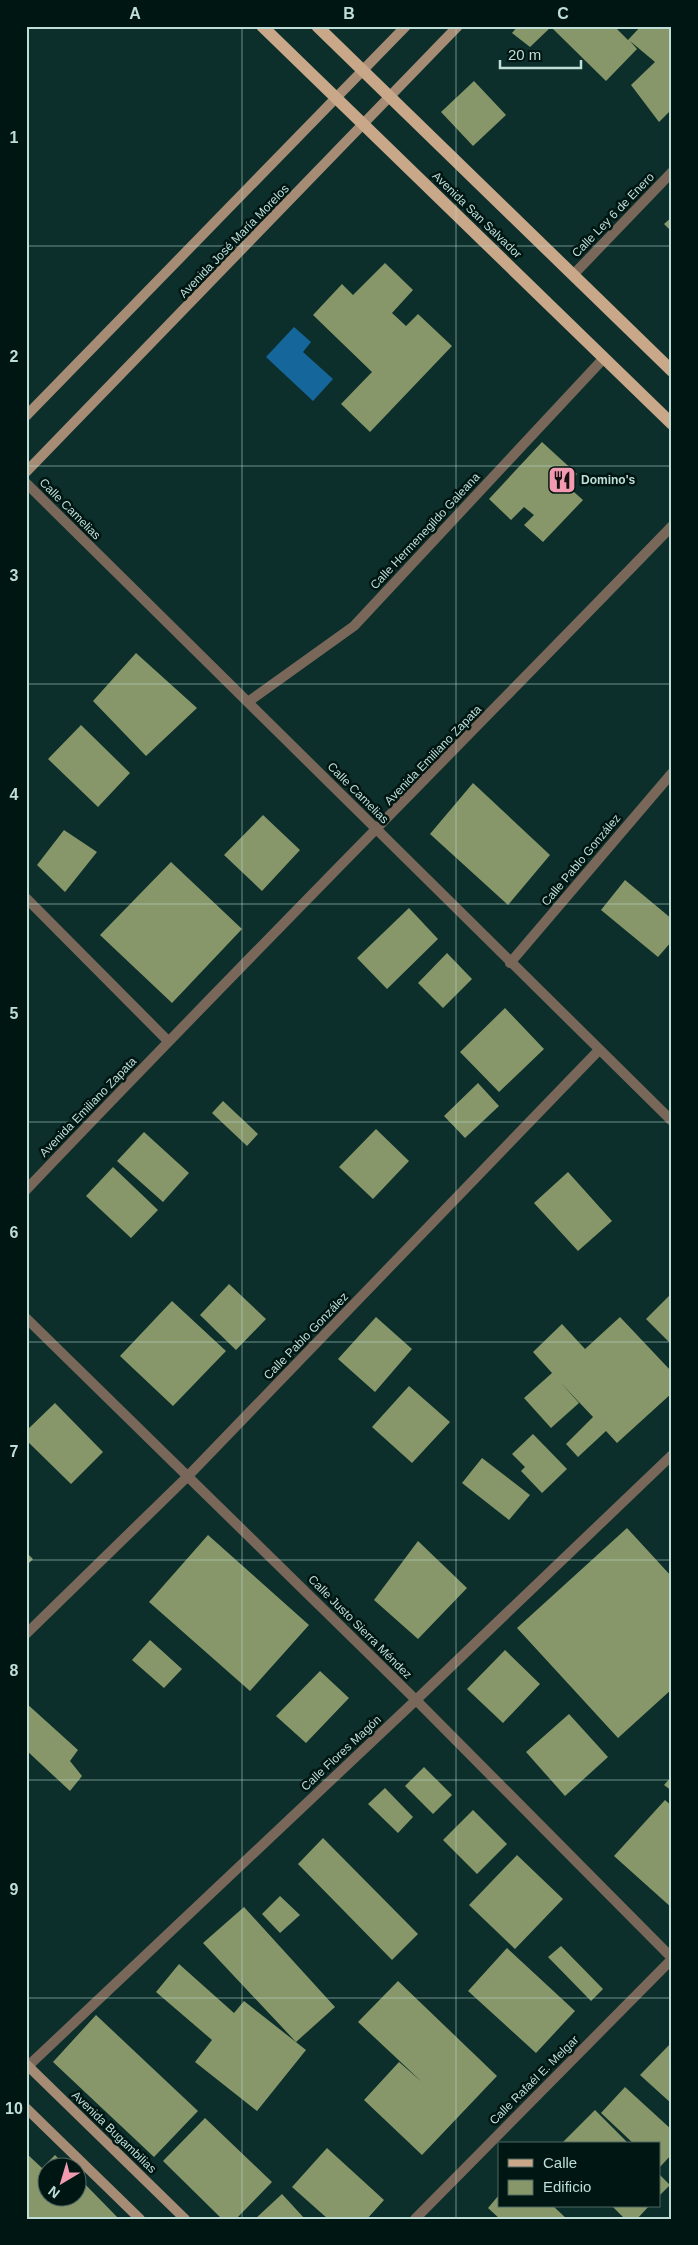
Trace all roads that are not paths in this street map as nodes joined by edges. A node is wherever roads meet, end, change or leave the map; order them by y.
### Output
1 (262, 26) edge
2 (317, 26) edge
3 (406, 26) edge
4 (458, 26) edge
5 (363, 71) junction
6 (390, 97) junction
7 (337, 99) junction
8 (364, 125) junction
9 (672, 172) edge
10 (573, 275) junction
11 (604, 358) junction
12 (672, 371) edge
13 (26, 416) edge
14 (672, 424) edge
15 (26, 472) edge
16 (26, 483) edge
17 (672, 526) edge
18 (248, 702) junction
19 (672, 773) edge
20 (377, 830) junction
21 (26, 898) edge
22 (510, 963) junction
23 (168, 1041) junction
24 (599, 1050) junction
25 (672, 1121) edge
26 (26, 1190) edge
27 (26, 1318) edge
28 (672, 1455) edge
29 (188, 1476) junction
30 (26, 1634) edge
31 (416, 1700) junction
32 (672, 1959) edge
33 (27, 2066) edge
34 (26, 2108) edge
35 (140, 2219) edge
36 (185, 2219) edge
37 (415, 2219) edge

1 - 7 main road, Avenida San Salvador
2 - 5 main road, Avenida San Salvador
3 - 5 street, Avenida José María Morelos
4 - 6 street, Avenida José María Morelos
5 - 6 main road, Avenida San Salvador
5 - 7 street, Avenida José María Morelos
6 - 8 street, Avenida José María Morelos
6 - 10 main road, Avenida San Salvador
7 - 8 main road, Avenida San Salvador
7 - 13 street, Avenida José María Morelos
8 - 11 main road, Avenida San Salvador
8 - 15 street, Avenida José María Morelos
9 - 10 street, Calle Ley 6 de Enero
10 - 12 main road, Avenida San Salvador
11 - 14 main road, Avenida San Salvador
11 - 18 street, Calle Hermenegildo Galeana
16 - 18 street, Calle Camelias
17 - 20 street, Avenida Emiliano Zapata
18 - 20 street, Calle Camelias
19 - 22 street, Calle Pablo González
20 - 22 street, Calle Camelias
20 - 23 street, Avenida Emiliano Zapata
21 - 23 street
22 - 24 street, Calle Camelias
23 - 26 street, Avenida Emiliano Zapata
24 - 25 street, Calle Camelias
24 - 29 street, Calle Pablo González
27 - 29 street, Calle Justo Sierra Méndez
28 - 31 street, Calle Flores Magón
29 - 30 street, Calle Pablo González
29 - 31 street, Calle Justo Sierra Méndez
31 - 32 street, Calle Justo Sierra Méndez
31 - 33 street, Calle Flores Magón
32 - 37 street, Calle Rafaél E. Melgar
33 - 36 street, Avenida Bugambilias
34 - 35 street

